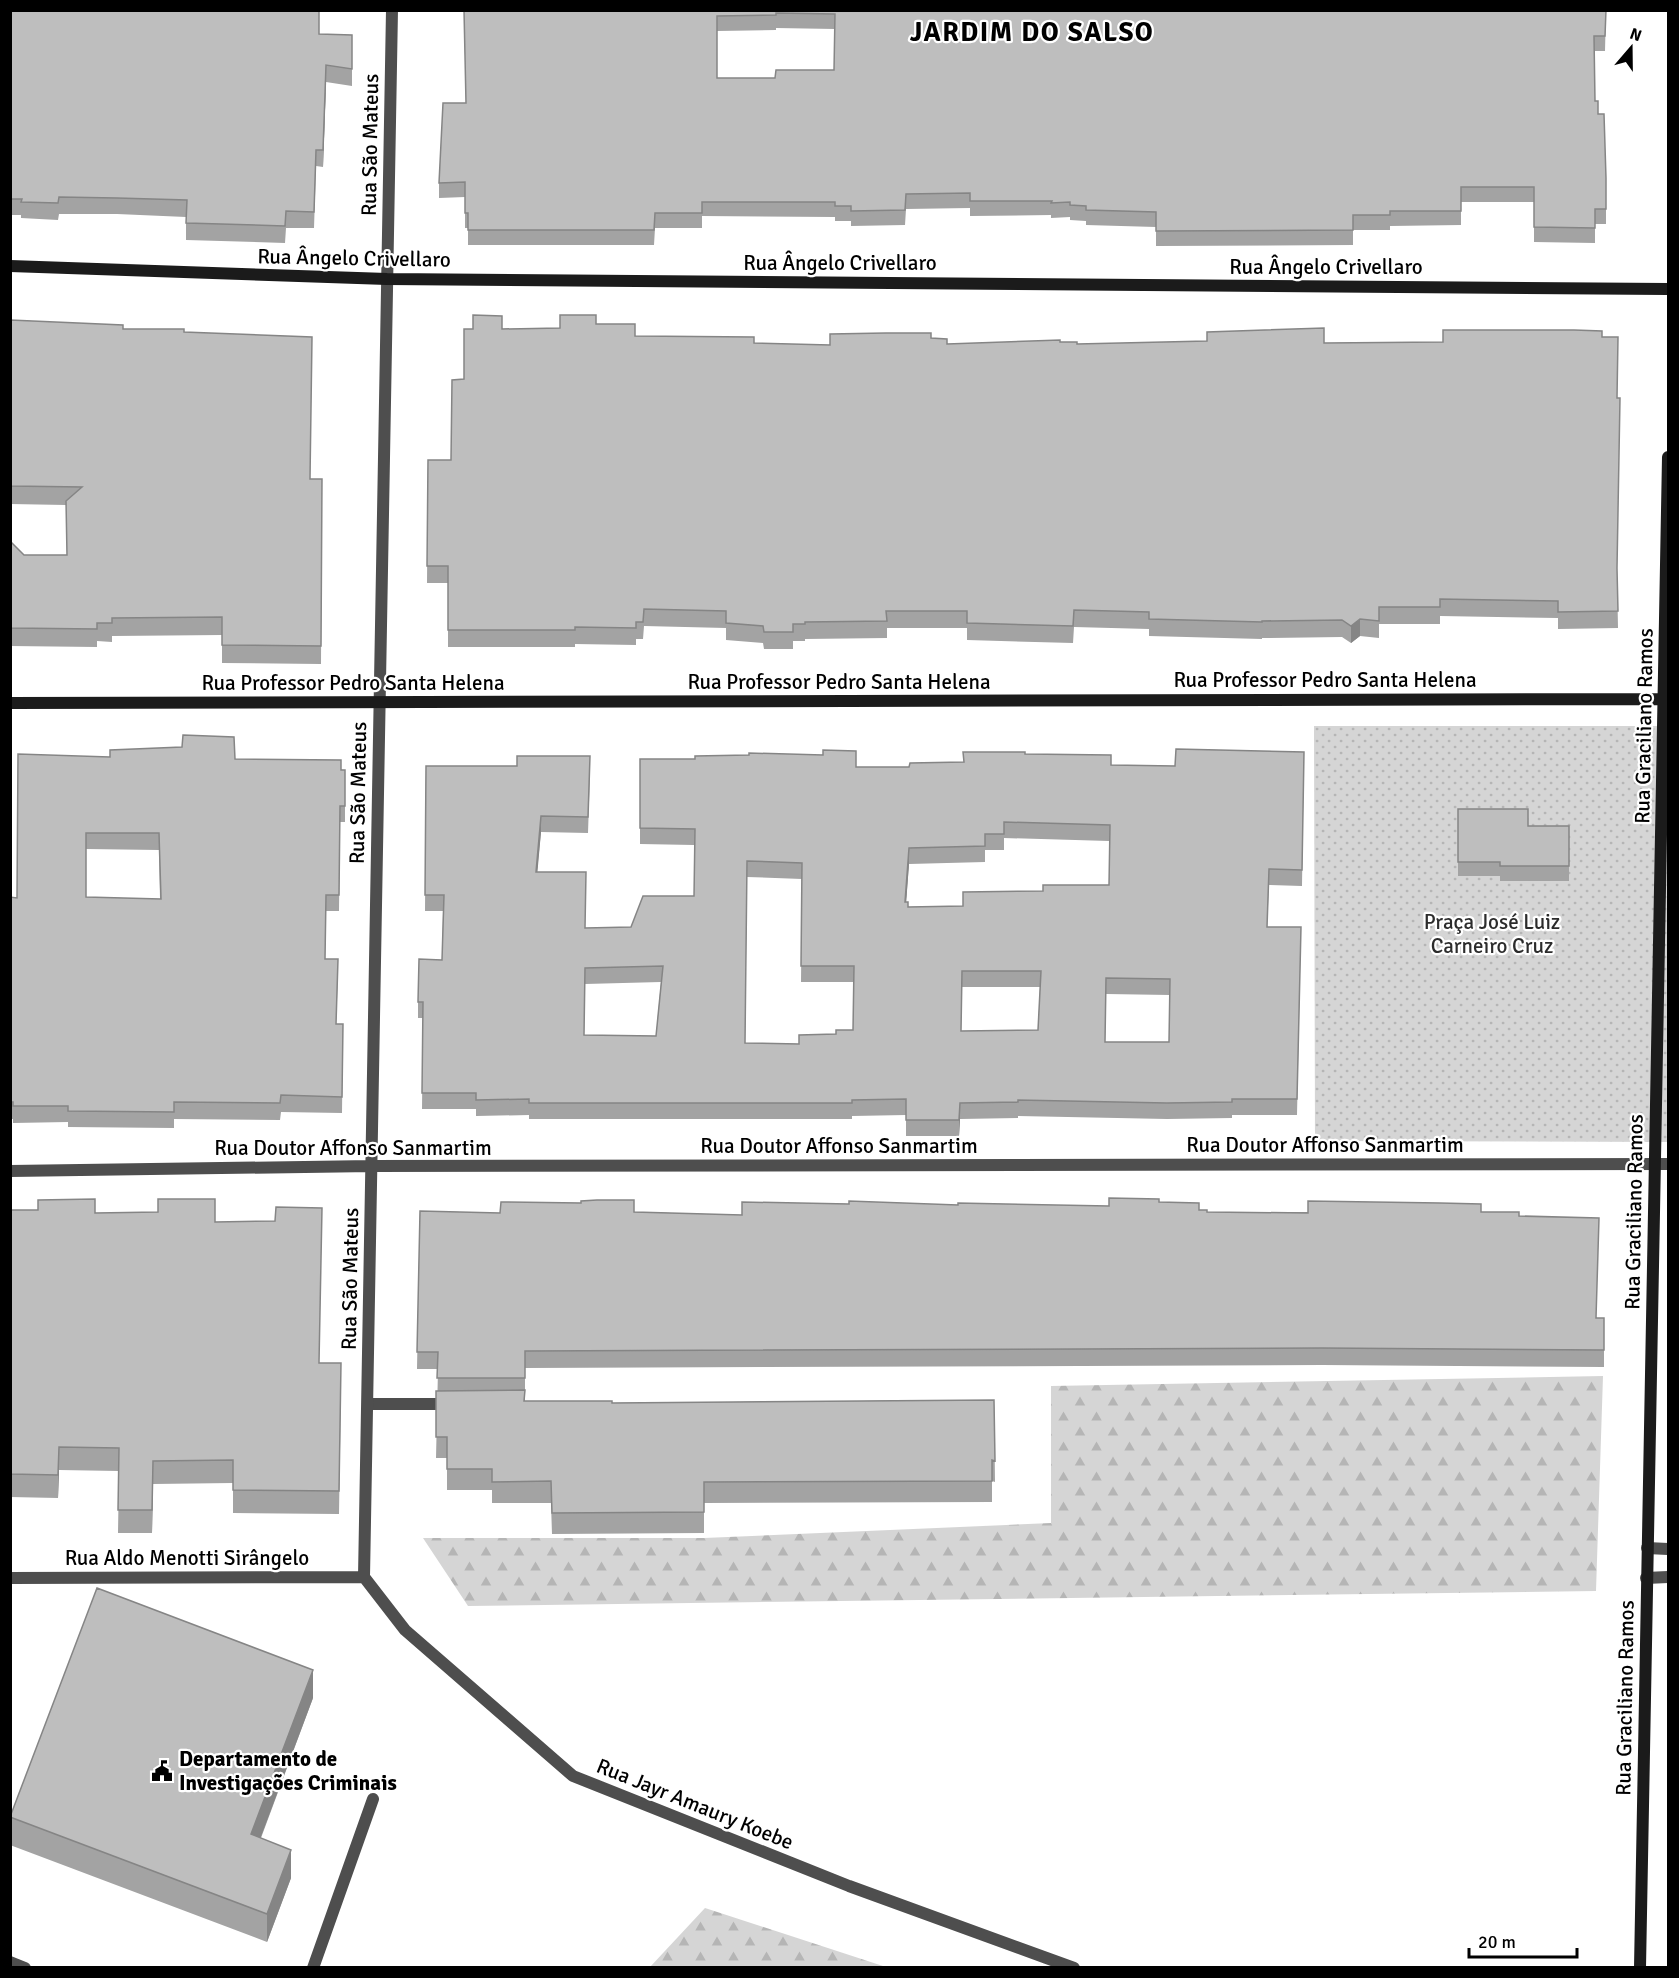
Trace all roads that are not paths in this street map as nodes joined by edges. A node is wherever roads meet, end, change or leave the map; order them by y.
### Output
1 (392, 10) edge
2 (10, 266) edge
3 (387, 279) junction
4 (1668, 289) edge
5 (1668, 457) edge
6 (1666, 699) edge
7 (380, 702) junction
8 (10, 703) edge
9 (1655, 1164) junction
10 (1668, 1164) edge
11 (372, 1166) junction
12 (10, 1171) edge
13 (368, 1404) junction
14 (466, 1404) edge
15 (1647, 1548) junction
16 (1668, 1548) edge
17 (364, 1577) junction
18 (1668, 1577) edge
19 (10, 1578) edge
20 (1646, 1578) junction
21 (373, 1798) dead end
22 (10, 1962) edge
23 (26, 1968) edge
24 (313, 1968) edge
25 (1074, 1968) edge
26 (1640, 1968) edge

1 - 3 street, Rua São Mateus
2 - 3 street, Rua Ângelo Crivellaro
3 - 4 street, Rua Ângelo Crivellaro
3 - 7 street, Rua São Mateus
5 - 6 street, Rua Graciliano Ramos
6 - 7 street, Rua Professor Pedro Santa Helena
6 - 9 street, Rua Graciliano Ramos
7 - 8 street, Rua Professor Pedro Santa Helena
7 - 11 street, Rua São Mateus
9 - 10 street, Rua Doutor Affonso Sanmartim
9 - 11 street, Rua Doutor Affonso Sanmartim
9 - 15 street, Rua Graciliano Ramos
11 - 12 street, Rua Doutor Affonso Sanmartim
11 - 13 street, Rua São Mateus
13 - 14 street
13 - 17 street, Rua São Mateus
15 - 16 street
15 - 20 street, Rua Graciliano Ramos
17 - 19 street, Rua Aldo Menotti Sirângelo
17 - 25 street, Rua Jayr Amaury Koebe
18 - 20 street
20 - 26 street, Rua Graciliano Ramos
21 - 24 street
22 - 23 street

